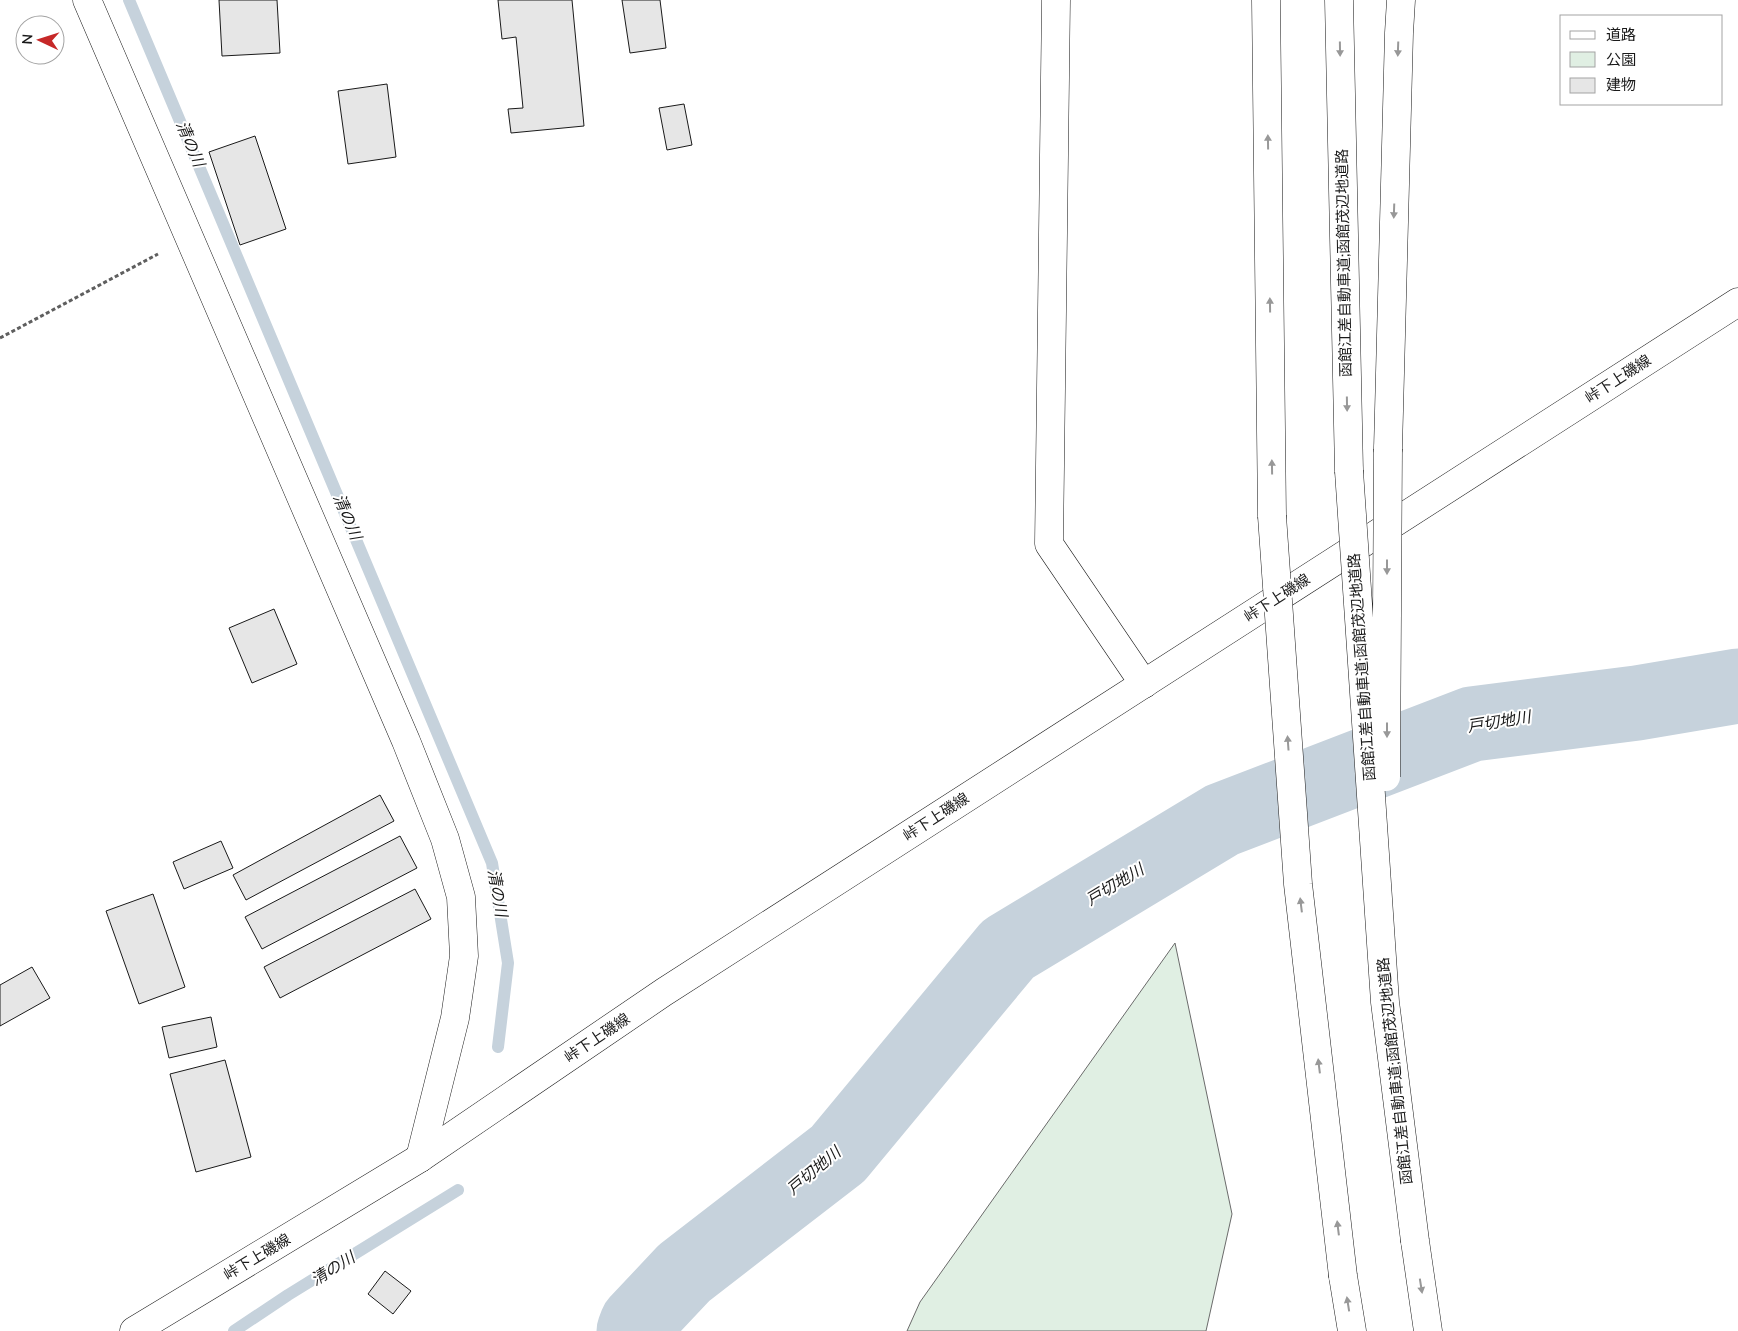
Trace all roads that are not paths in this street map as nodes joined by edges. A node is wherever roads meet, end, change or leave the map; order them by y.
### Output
1 (87, 0) edge
2 (1056, 0) edge
3 (1266, 0) edge
4 (1339, 0) edge
5 (1401, 0) edge
6 (1738, 302) edge
7 (1144, 684) junction
8 (1385, 1002) junction
9 (420, 1158) junction
10 (134, 1331) edge
11 (1352, 1331) edge
12 (1428, 1331) edge

1 - 9 main road
2 - 7 main road
11 -> 3 main road, bridge
4 -> 8 main road, 函館江差自動車道;函館茂辺地道路, bridge
5 -> 8 main road, bridge
6 - 7 main road, 峠下上磯線
7 - 9 main road, 峠下上磯線
8 -> 12 main road, 函館江差自動車道;函館茂辺地道路, bridge
9 - 10 main road, 峠下上磯線

